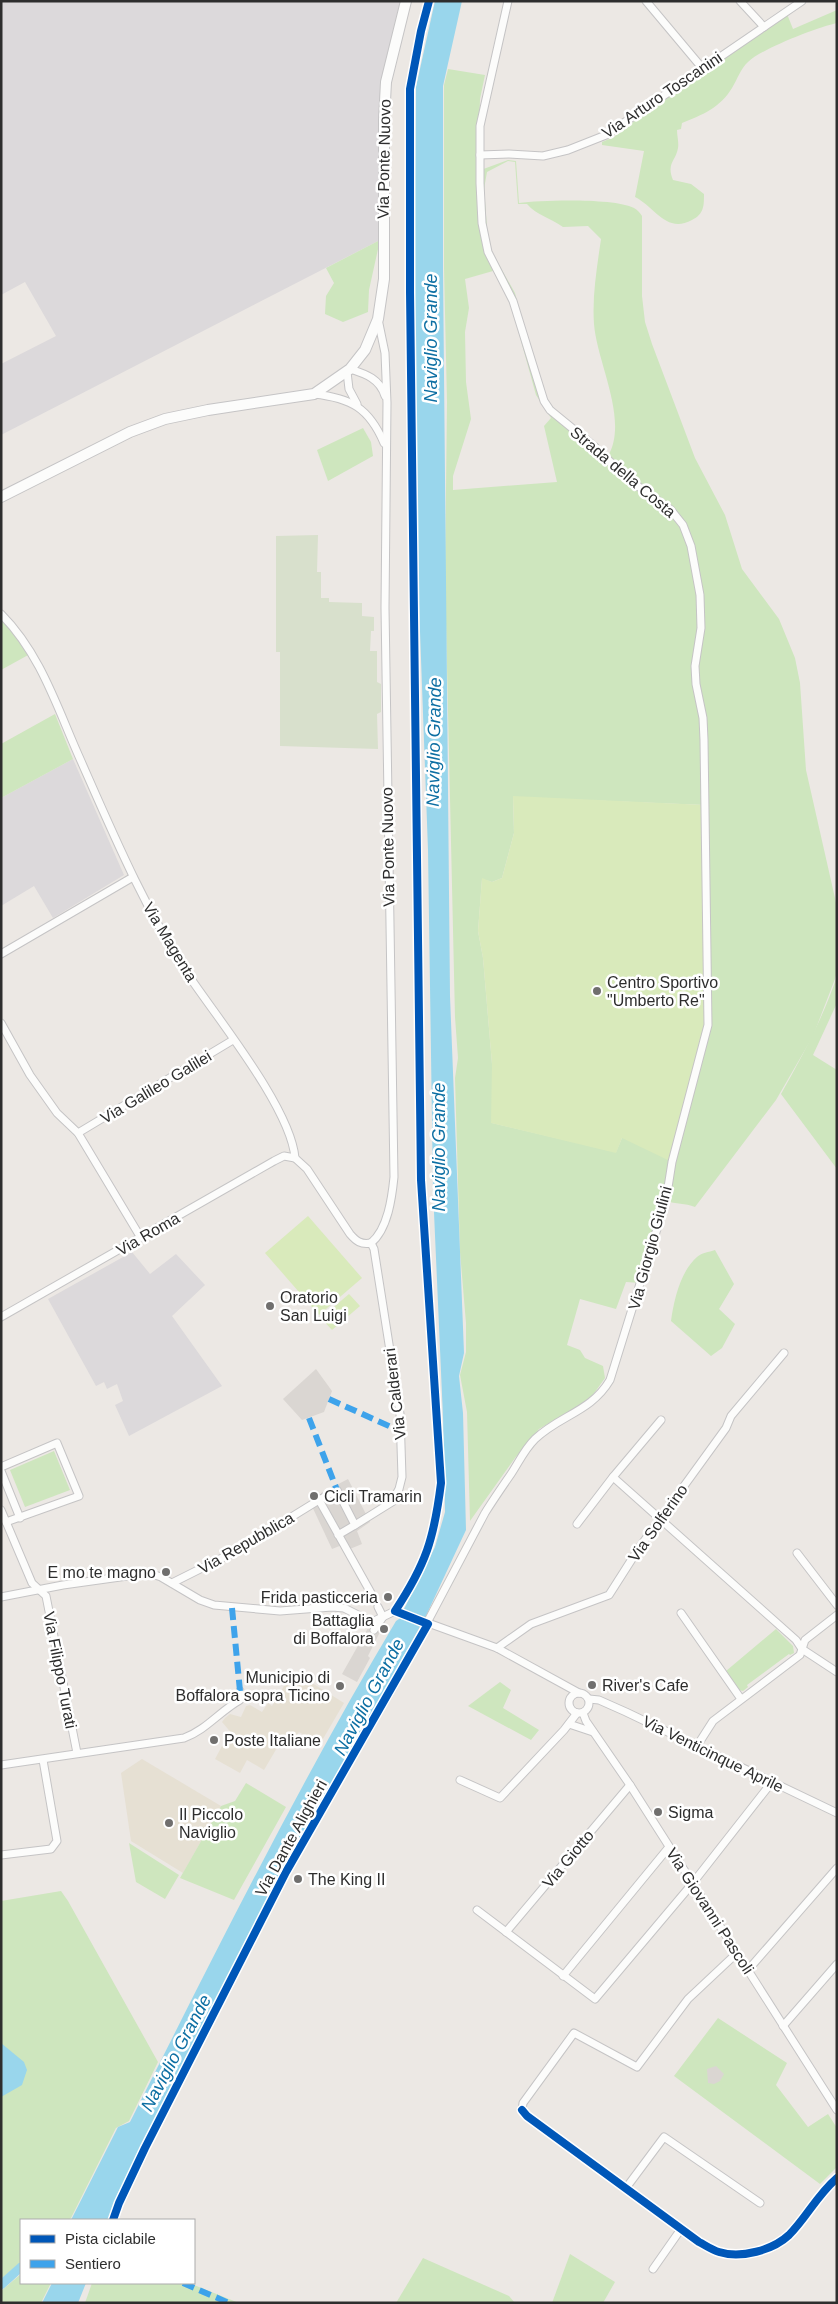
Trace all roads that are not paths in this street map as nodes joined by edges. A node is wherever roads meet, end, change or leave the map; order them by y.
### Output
1 (406, 1) edge
2 (508, 1) edge
3 (646, 1) edge
4 (740, 1) edge
5 (802, 1) edge
6 (764, 27) junction
7 (703, 69) junction
8 (480, 155) junction
9 (378, 319) junction
10 (348, 371) junction
11 (314, 394) junction
12 (387, 403) junction
13 (360, 408) junction
14 (386, 445) junction
15 (1, 498) edge
16 (1, 614) edge
17 (705, 805) joint
18 (132, 877) junction
19 (1, 954) edge
20 (2, 1025) edge
21 (233, 1040) junction
22 (78, 1133) junction
23 (295, 1158) junction
24 (141, 1238) junction
25 (371, 1243) junction
26 (1, 1317) edge
27 (784, 1353) dead end
28 (661, 1420) dead end
29 (1, 1467) edge
30 (1, 1471) edge
31 (612, 1477) junction
32 (319, 1500) junction
33 (1, 1510) edge
34 (20, 1518) junction
35 (660, 1519) junction
36 (6, 1522) junction
37 (577, 1524) dead end
38 (355, 1525) junction
39 (338, 1535) junction
40 (797, 1553) dead end
41 (172, 1583) junction
42 (39, 1590) junction
43 (371, 1593) tunnel mouth
44 (1, 1597) edge
45 (837, 1605) edge
46 (378, 1607) tunnel mouth
47 (681, 1613) dead end
48 (837, 1615) edge
49 (383, 1617) junction
50 (426, 1623) junction
51 (374, 1630) dead end
52 (497, 1648) junction
53 (802, 1649) junction
54 (837, 1672) edge
55 (240, 1691) dead end
56 (579, 1693) junction
57 (588, 1699) junction
58 (741, 1699) junction
59 (580, 1713) junction
60 (569, 1724) junction
61 (594, 1732) junction
62 (698, 1746) junction
63 (77, 1753) junction
64 (43, 1760) junction
65 (1, 1765) edge
66 (460, 1780) dead end
67 (772, 1782) junction
68 (630, 1785) junction
69 (837, 1813) edge
70 (669, 1847) junction
71 (1, 1855) edge
72 (837, 1868) edge
73 (692, 1884) junction
74 (477, 1910) dead end
75 (506, 1932) junction
76 (737, 1953) junction
77 (837, 1964) edge
78 (748, 1970) junction
79 (564, 1976) junction
80 (783, 2026) junction
81 (185, 2070) dead end
82 (837, 2110) edge
83 (837, 2178) edge
84 (626, 2188) junction
85 (760, 2203) dead end
86 (682, 2229) junction
87 (652, 2269) dead end

1 - 9 street, Via Ponte Nuovo
2 - 8 street, Strada della Costa
3 - 7 street
4 - 6 street
5 - 6 street, Via Arturo Toscanini
6 - 7 street, Via Arturo Toscanini
7 - 8 street, Via Arturo Toscanini
8 - 17 street, Strada della Costa
9 - 10 street, Via Ponte Nuovo
9 - 12 street, Via Ponte Nuovo
10 - 11 street, Via Ponte Nuovo
10 - 12 street, Via Ponte Nuovo
10 - 13 street, Via Ponte Nuovo
11 - 13 street, Via Ponte Nuovo
11 - 15 street
12 - 14 street, Via Ponte Nuovo
13 - 14 street, Via Ponte Nuovo
14 - 25 street, Via Ponte Nuovo
16 - 18 street, Via Magenta
17 - 50 street, Via Giorgio Giulini
18 - 19 street
18 - 21 street, Via Magenta
20 - 22 street
21 - 22 street, Via Galileo Galilei
21 - 23 street, Via Magenta
22 - 24 street
23 - 24 street, Via Roma
23 - 25 street
24 - 26 street, Via Roma
25 - 38 street, Via Calderari
27 - 35 street, Via Solferino
28 - 31 street
29 - 34 street
30 - 34 street
31 - 35 street
31 - 37 street
32 - 38 street, Via Repubblica
32 - 39 street
32 - 41 street, Via Repubblica
33 - 36 street, Via Filippo Turati
34 - 36 street
35 - 52 street, Via Solferino
35 - 53 street
36 - 42 street, Via Filippo Turati
38 - 39 street, Via Calderari
39 - 43 street
40 - 45 street
41 - 42 street
41 - 49 street
42 - 44 street
42 - 63 street, Via Filippo Turati
46 - 49 street
47 - 58 street
48 - 53 street
49 - 50 street
49 - 51 street
50 - 52 street
50 - 81 street, Via Dante Alighieri
52 - 56 street
53 - 54 street
53 - 58 street
55 - 63 street
56 - 57 street
56 - 59 street
57 - 59 street
57 - 62 street, Via Venticinque Aprile
58 - 62 street
59 - 60 street
59 - 61 street, Via Giovanni Pascoli
60 - 61 street
60 - 66 street
61 - 68 street, Via Giovanni Pascoli
62 - 67 street, Via Venticinque Aprile
63 - 64 street
64 - 65 street
64 - 71 street
67 - 69 street, Via Venticinque Aprile
67 - 73 street
68 - 70 street, Via Giovanni Pascoli
68 - 75 street, Via Giotto
70 - 73 street, Via Giovanni Pascoli
70 - 79 street
72 - 78 street
73 - 76 street, Via Giovanni Pascoli
73 - 79 street
74 - 75 street
75 - 79 street
76 - 78 street, Via Giovanni Pascoli
76 - 84 street
77 - 80 street
78 - 80 street, Via Giovanni Pascoli
80 - 82 street, Via Giovanni Pascoli
83 - 86 street
84 - 85 street
84 - 86 street
86 - 87 street

